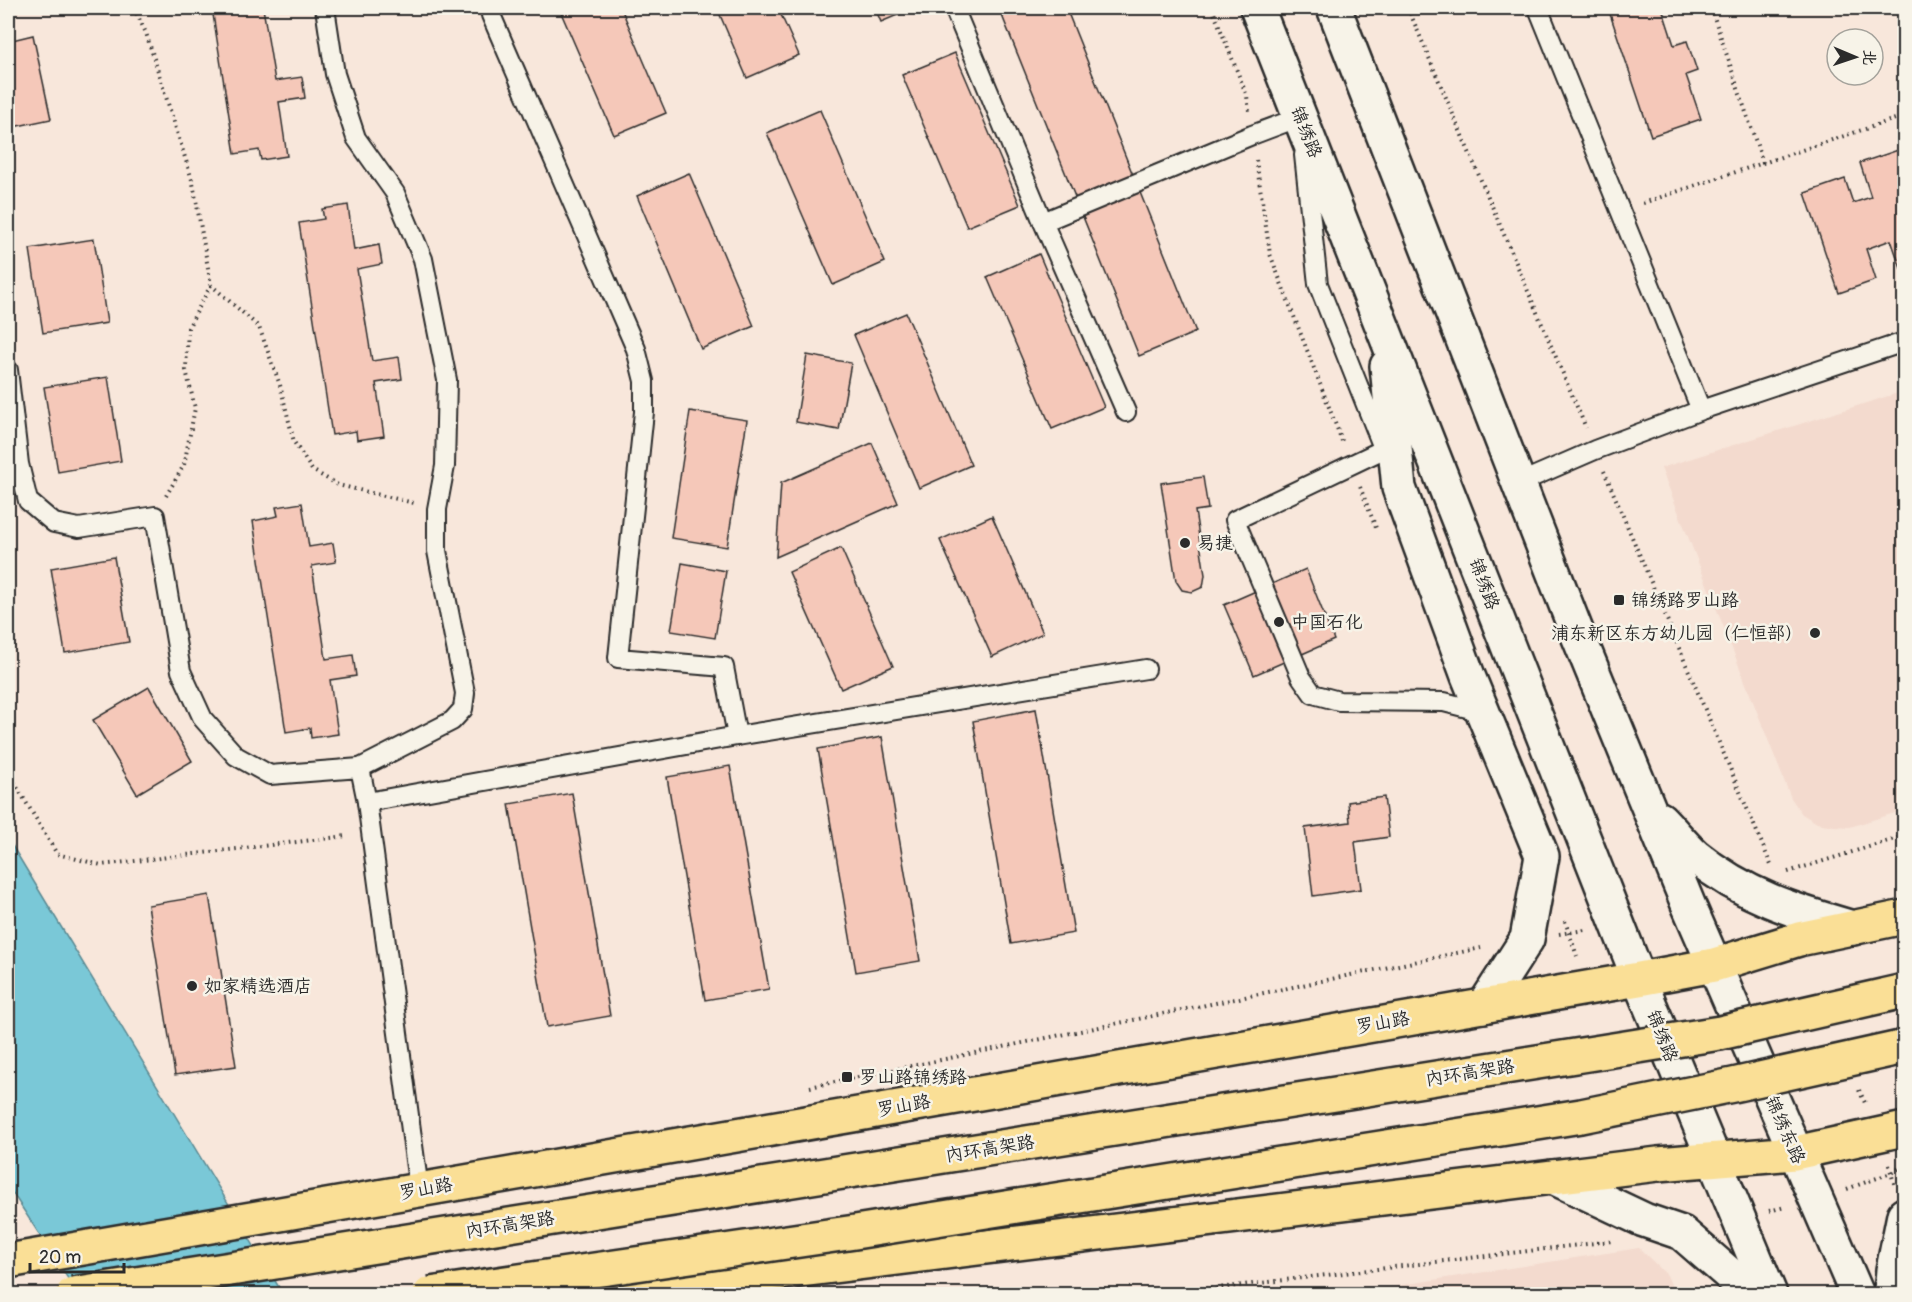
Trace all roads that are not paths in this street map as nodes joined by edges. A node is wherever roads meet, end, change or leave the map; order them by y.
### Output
1 (325, 8) edge
2 (490, 8) edge
3 (954, 8) edge
4 (1257, 8) edge
5 (1334, 8) edge
6 (1538, 8) edge
7 (1300, 117) junction
8 (1043, 222) junction
9 (1383, 325) junction
10 (1905, 342) edge
11 (8, 370) edge
12 (1701, 410) junction
13 (1126, 411) dead end
14 (1383, 449) junction
15 (1519, 483) junction
16 (1399, 488) junction
17 (1146, 669) dead end
18 (1483, 712) junction
19 (737, 736) junction
20 (360, 768) junction
21 (367, 802) junction
22 (1648, 806) junction
23 (1905, 917) edge
24 (1853, 928) junction
25 (1714, 965) junction
26 (1639, 979) junction
27 (1905, 991) edge
28 (1484, 1006) junction
29 (1905, 1047) edge
30 (1891, 1132) edge
31 (1795, 1153) junction
32 (1713, 1160) junction
33 (1553, 1177) junction
34 (418, 1190) junction
35 (1904, 1215) edge
36 (8, 1261) edge
37 (73, 1294) edge
38 (430, 1294) edge
39 (606, 1294) edge
40 (1752, 1294) edge
41 (1770, 1294) edge
42 (1857, 1294) edge
43 (1891, 1294) edge

1 - 20 lane
2 - 19 lane
3 - 8 lane
4 - 7 main road, 锦绣路
5 - 15 main road
6 - 12 lane
7 - 8 lane
7 - 9 main road, 锦绣路
7 - 14 lane
8 - 13 lane
9 - 16 main road
9 - 26 main road, 锦绣路
10 - 12 lane
11 - 20 lane
12 - 15 lane
14 - 16 lane
14 - 18 lane
15 - 22 main road
16 - 18 main road
17 - 19 lane
18 - 28 main road
19 - 21 lane
20 - 21 lane
21 - 34 lane
22 - 24 main road
22 - 25 main road
23 - 24 main road, 罗山路
24 - 25 main road, 罗山路
25 - 26 main road, 罗山路
25 - 31 main road, 锦绣东路
26 - 28 main road, 罗山路
26 - 32 main road, 锦绣路
27 - 37 main road, 内环高架路, bridge
28 - 34 main road, 罗山路
29 - 38 main road, bridge
30 - 31 main road
31 - 32 main road
31 - 42 main road, 锦绣东路
32 - 33 main road
32 - 41 main road
33 - 39 main road
33 - 40 main road
34 - 36 main road, 罗山路
35 - 43 main road

